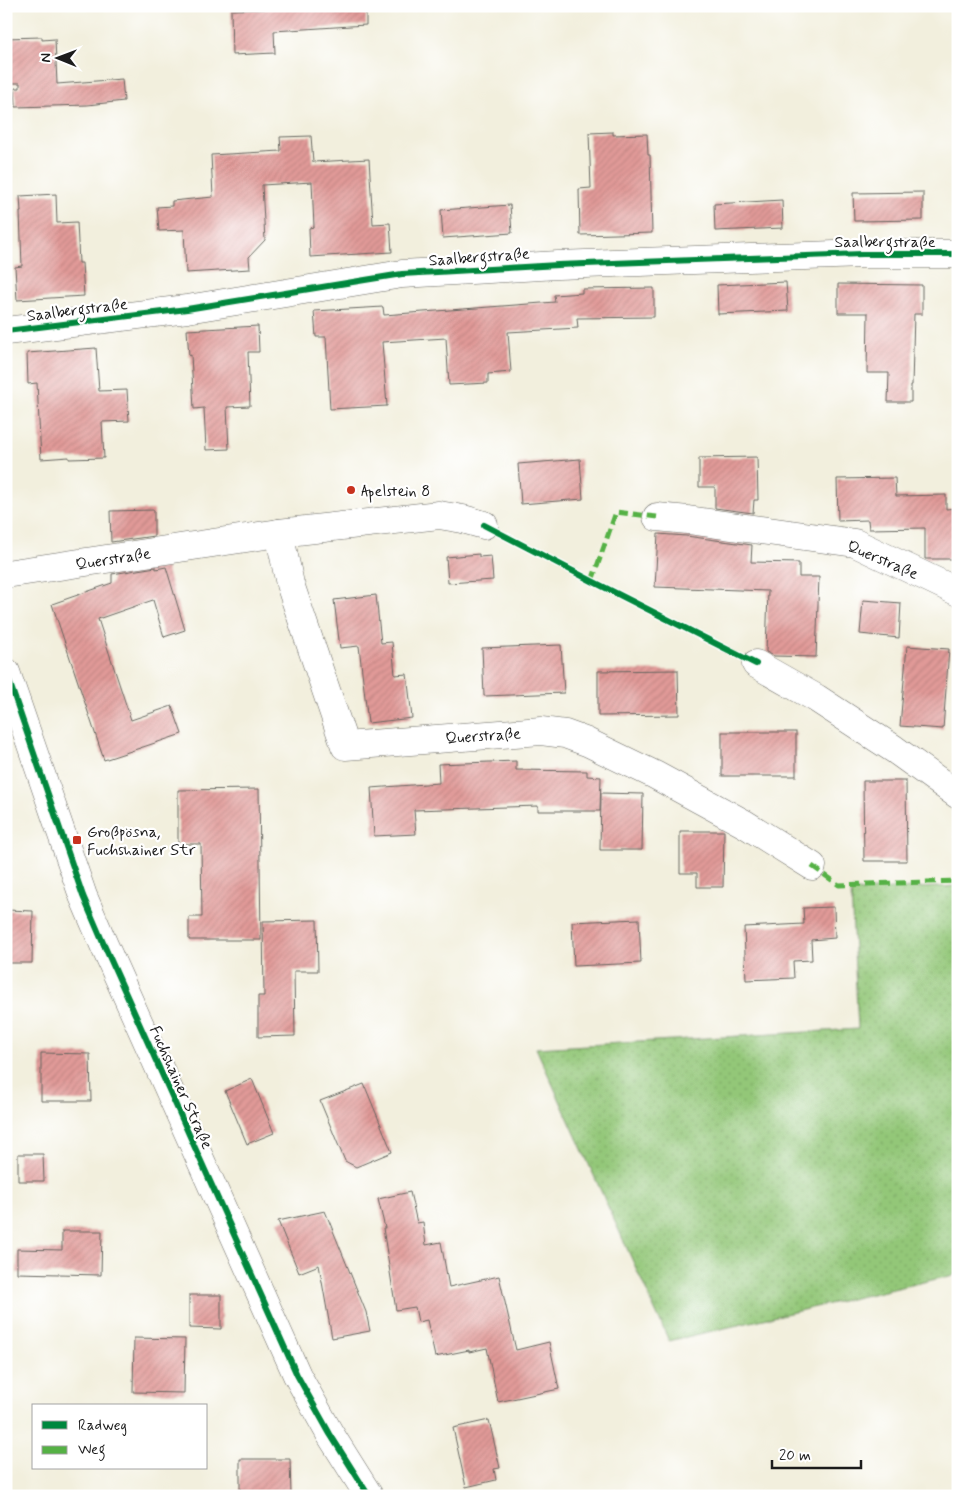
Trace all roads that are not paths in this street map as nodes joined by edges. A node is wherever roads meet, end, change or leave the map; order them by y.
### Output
1 (958, 254) edge
2 (6, 331) edge
3 (657, 516) dead end
4 (484, 525) dead end
5 (279, 533) junction
6 (6, 574) edge
7 (958, 592) edge
8 (756, 664) dead end
9 (6, 672) edge
10 (958, 795) edge
11 (812, 866) dead end
12 (369, 1496) edge

1 - 2 street, Saalbergstraße
3 - 7 street, Querstraße
4 - 5 street, Querstraße
5 - 6 street, Querstraße
5 - 11 street, Querstraße
8 - 10 street
9 - 12 street, Fuchshainer Straße

